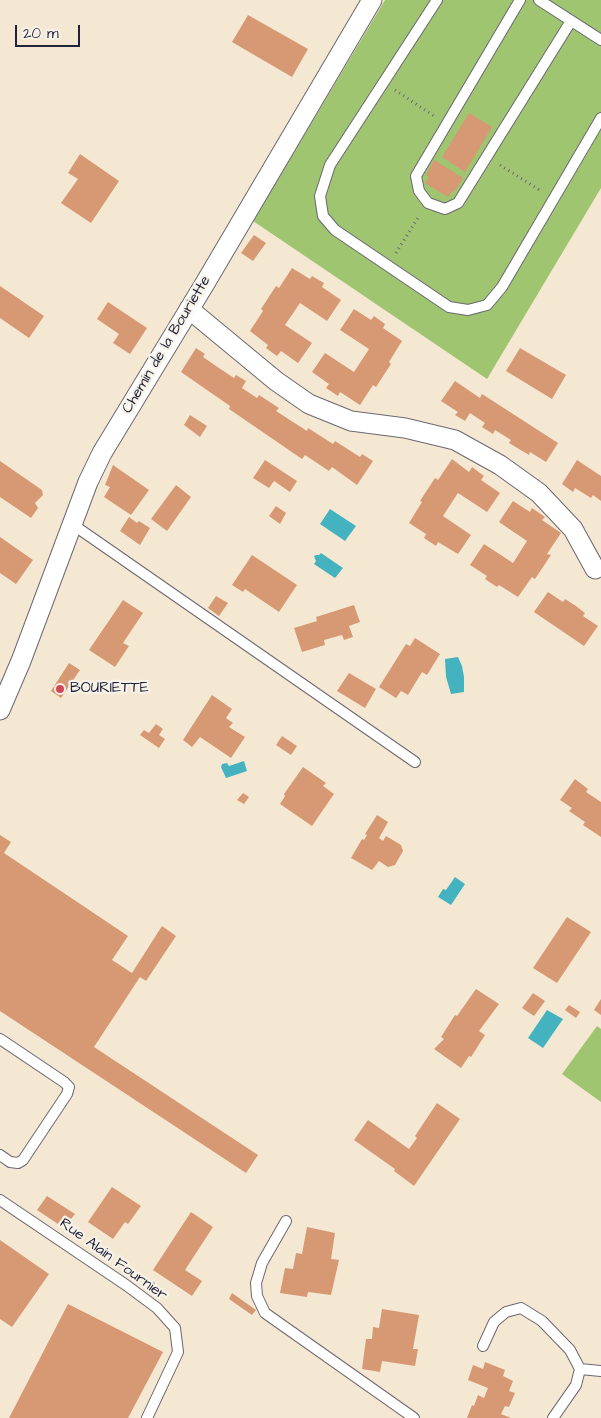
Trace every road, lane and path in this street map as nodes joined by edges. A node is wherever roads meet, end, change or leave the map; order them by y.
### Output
1 (372, 0) edge
2 (437, 0) edge
3 (520, 0) edge
4 (539, 0) edge
5 (571, 20) junction
6 (601, 40) edge
7 (384, 82) junction
8 (601, 118) edge
9 (447, 124) junction
10 (487, 157) junction
11 (553, 199) junction
12 (428, 203) junction
13 (387, 265) junction
14 (189, 309) junction
15 (72, 524) junction
16 (595, 569) dead end
17 (0, 710) edge
18 (415, 762) dead end
19 (0, 1039) edge
20 (0, 1155) edge
21 (0, 1200) edge
22 (286, 1221) dead end
23 (483, 1346) dead end
24 (580, 1369) junction
25 (601, 1371) edge
26 (147, 1418) edge
27 (414, 1418) edge
28 (553, 1418) edge

1 - 14 street, Chemin de la Bouriette
2 - 7 lane
3 - 9 lane
4 - 5 lane
5 - 6 lane
5 - 10 lane
7 - 9 path
7 - 13 lane
8 - 11 lane
9 - 12 lane
10 - 11 path
10 - 12 lane
11 - 13 lane
12 - 13 path
14 - 15 street, Chemin de la Bouriette
14 - 16 street
15 - 17 street, Chemin de la Bouriette
15 - 18 lane
19 - 20 lane
21 - 26 lane, Rue Alain Fournier
22 - 27 lane
23 - 24 lane
24 - 25 lane
24 - 28 lane

